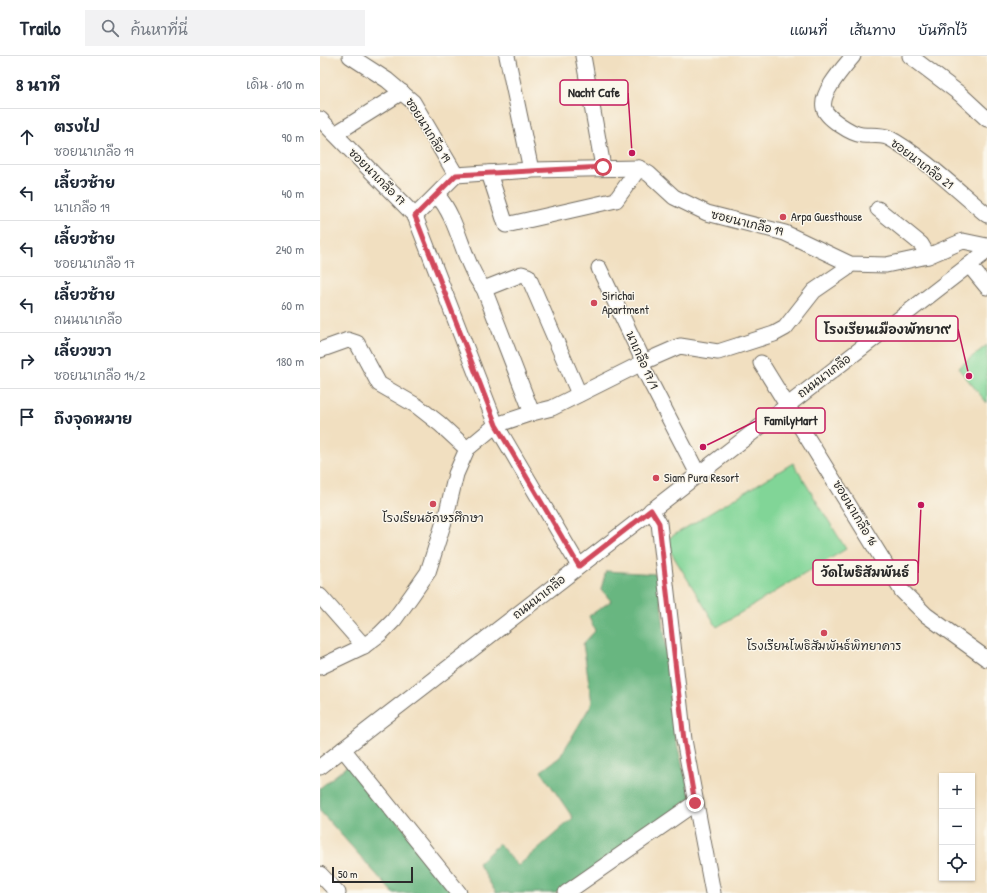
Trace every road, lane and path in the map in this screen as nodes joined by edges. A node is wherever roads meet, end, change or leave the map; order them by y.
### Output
1 (350, 56) edge
2 (507, 56) edge
3 (583, 56) edge
4 (853, 56) edge
5 (910, 56) edge
6 (402, 92) junction
7 (320, 119) edge
8 (987, 119) edge
9 (335, 134) junction
10 (603, 167) junction
11 (639, 168) junction
12 (531, 170) junction
13 (489, 173) junction
14 (456, 175) junction
15 (437, 195) junction
16 (878, 209) dead end
17 (987, 215) edge
18 (415, 216) junction
19 (987, 246) edge
20 (987, 251) edge
21 (928, 256) junction
22 (850, 264) junction
23 (969, 265) junction
24 (599, 268) dead end
25 (987, 287) edge
26 (484, 289) junction
27 (320, 350) edge
28 (761, 363) dead end
29 (641, 364) junction
30 (579, 394) junction
31 (787, 404) junction
32 (532, 412) junction
33 (496, 425) junction
34 (467, 449) junction
35 (698, 474) junction
36 (651, 510) junction
37 (579, 566) junction
38 (320, 596) edge
39 (364, 646) junction
40 (987, 659) edge
41 (320, 667) edge
42 (344, 749) junction
43 (320, 767) edge
44 (695, 803) junction
45 (320, 874) edge
46 (338, 893) edge
47 (459, 893) edge
48 (566, 893) edge
49 (713, 893) edge

1 - 6 street, ซอยนาเกลือ 19
2 - 12 street
3 - 10 street
4 - 17 street, ซอยนาเกลือ 21
5 - 8 street
6 - 9 street
6 - 14 street, ซอยนาเกลือ 19
7 - 9 street, ซอยนาเกลือ 17
9 - 18 street, ซอยนาเกลือ 17
10 - 11 street, ซอยนาเกลือ 19
10 - 12 street, ซอยนาเกลือ 19
11 - 13 street
11 - 22 street, ซอยนาเกลือ 19
12 - 13 street, ซอยนาเกลือ 19
13 - 14 street, ซอยนาเกลือ 19
14 - 15 street
15 - 18 street
15 - 26 street
16 - 21 street
18 - 33 street, ซอยนาเกลือ 17
19 - 21 street, ซอยนาเกลือ 19
20 - 23 street, ถนนนาเกลือ
21 - 22 street, ซอยนาเกลือ 19
22 - 29 street
23 - 25 street
23 - 31 street, ถนนนาเกลือ
24 - 29 street, นาเกลือ 17/1
26 - 30 street
26 - 32 street
27 - 34 street
28 - 31 street, ซอยนาเกลือ 16
29 - 30 street
29 - 35 street, นาเกลือ 17/1
30 - 32 street
31 - 35 street, ถนนนาเกลือ
31 - 40 street, ซอยนาเกลือ 16
32 - 33 street
33 - 34 street
33 - 37 street, ซอยนาเกลือ 17
34 - 39 street
35 - 36 street, ถนนนาเกลือ
36 - 37 street, ถนนนาเกลือ
36 - 44 street
37 - 42 street, ถนนนาเกลือ
38 - 39 street
39 - 41 street
42 - 43 street, ถนนนาเกลือ
42 - 47 street
44 - 48 street
44 - 49 street
45 - 46 street

